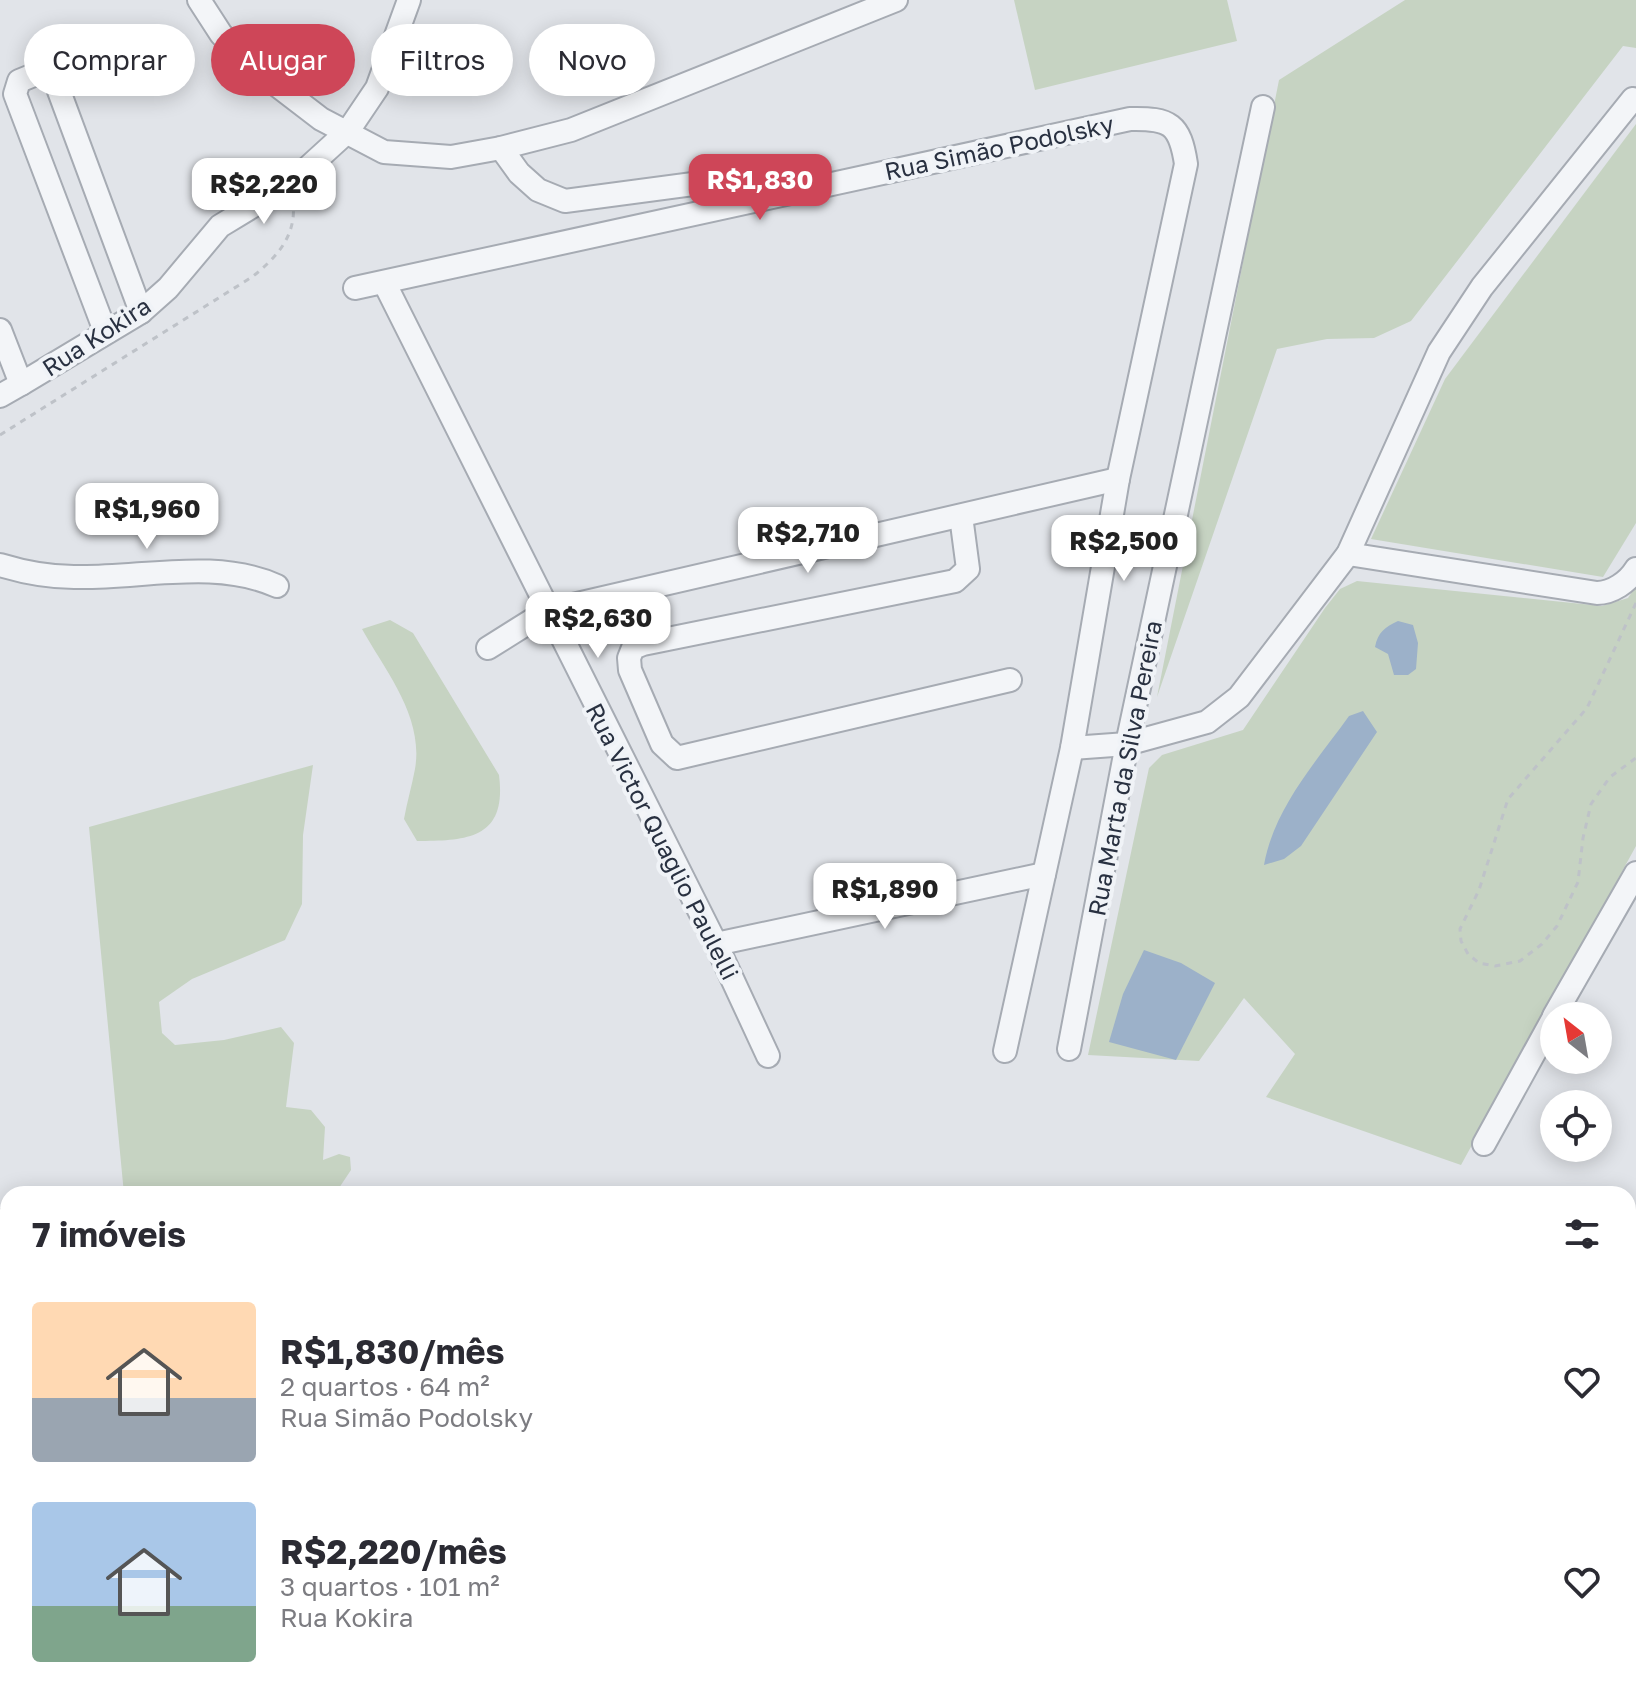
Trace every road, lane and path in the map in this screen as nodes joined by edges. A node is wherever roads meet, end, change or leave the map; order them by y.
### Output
1 (199, 0) edge
2 (409, 0) edge
3 (896, 0) edge
4 (1633, 99) dead end
5 (1262, 109) dead end
6 (348, 131) junction
7 (501, 148) junction
8 (291, 183) junction
9 (738, 203) junction
10 (385, 284) junction
11 (355, 288) dead end
12 (141, 312) junction
13 (0, 330) edge
14 (105, 331) junction
15 (21, 384) junction
16 (0, 396) edge
17 (0, 435) edge
18 (1118, 479) junction
19 (961, 516) junction
20 (1348, 554) junction
21 (0, 565) edge
22 (1636, 569) edge
23 (277, 586) dead end
24 (1636, 603) edge
25 (547, 611) junction
26 (488, 648) dead end
27 (1010, 680) dead end
28 (1127, 744) junction
29 (1072, 748) junction
30 (1636, 758) edge
31 (1636, 873) edge
32 (1044, 874) junction
33 (716, 944) junction
34 (1562, 1002) edge
35 (1540, 1042) edge
36 (1069, 1049) dead end
37 (1005, 1051) dead end
38 (768, 1056) dead end
39 (1484, 1144) dead end

1 - 6 street
2 - 6 street, Rua Kokira
3 - 7 street
4 - 20 street
5 - 28 street, Rua Marta da Silva Pereira
6 - 7 street
6 - 8 street, Rua Kokira
7 - 9 street
8 - 12 street, Rua Kokira
8 - 17 path
9 - 10 street, Rua Simão Podolsky
9 - 18 street, Rua Simão Podolsky
10 - 11 street, Rua Simão Podolsky
10 - 25 street, Rua Victor Quaglio Paulelli
12 - 14 street, Rua Kokira
12 - 14 street
13 - 15 street, Rua Kokira
14 - 15 street, Rua Kokira
15 - 16 street, Rua Kokira
18 - 19 street
18 - 29 street
19 - 25 street
19 - 27 street
20 - 22 street
20 - 28 street
21 - 23 street
24 - 30 path
25 - 26 street
25 - 33 street, Rua Victor Quaglio Paulelli
28 - 29 street
28 - 36 street, Rua Marta da Silva Pereira
29 - 32 street
31 - 34 street
32 - 33 street
32 - 37 street
33 - 38 street, Rua Victor Quaglio Paulelli
35 - 39 street

